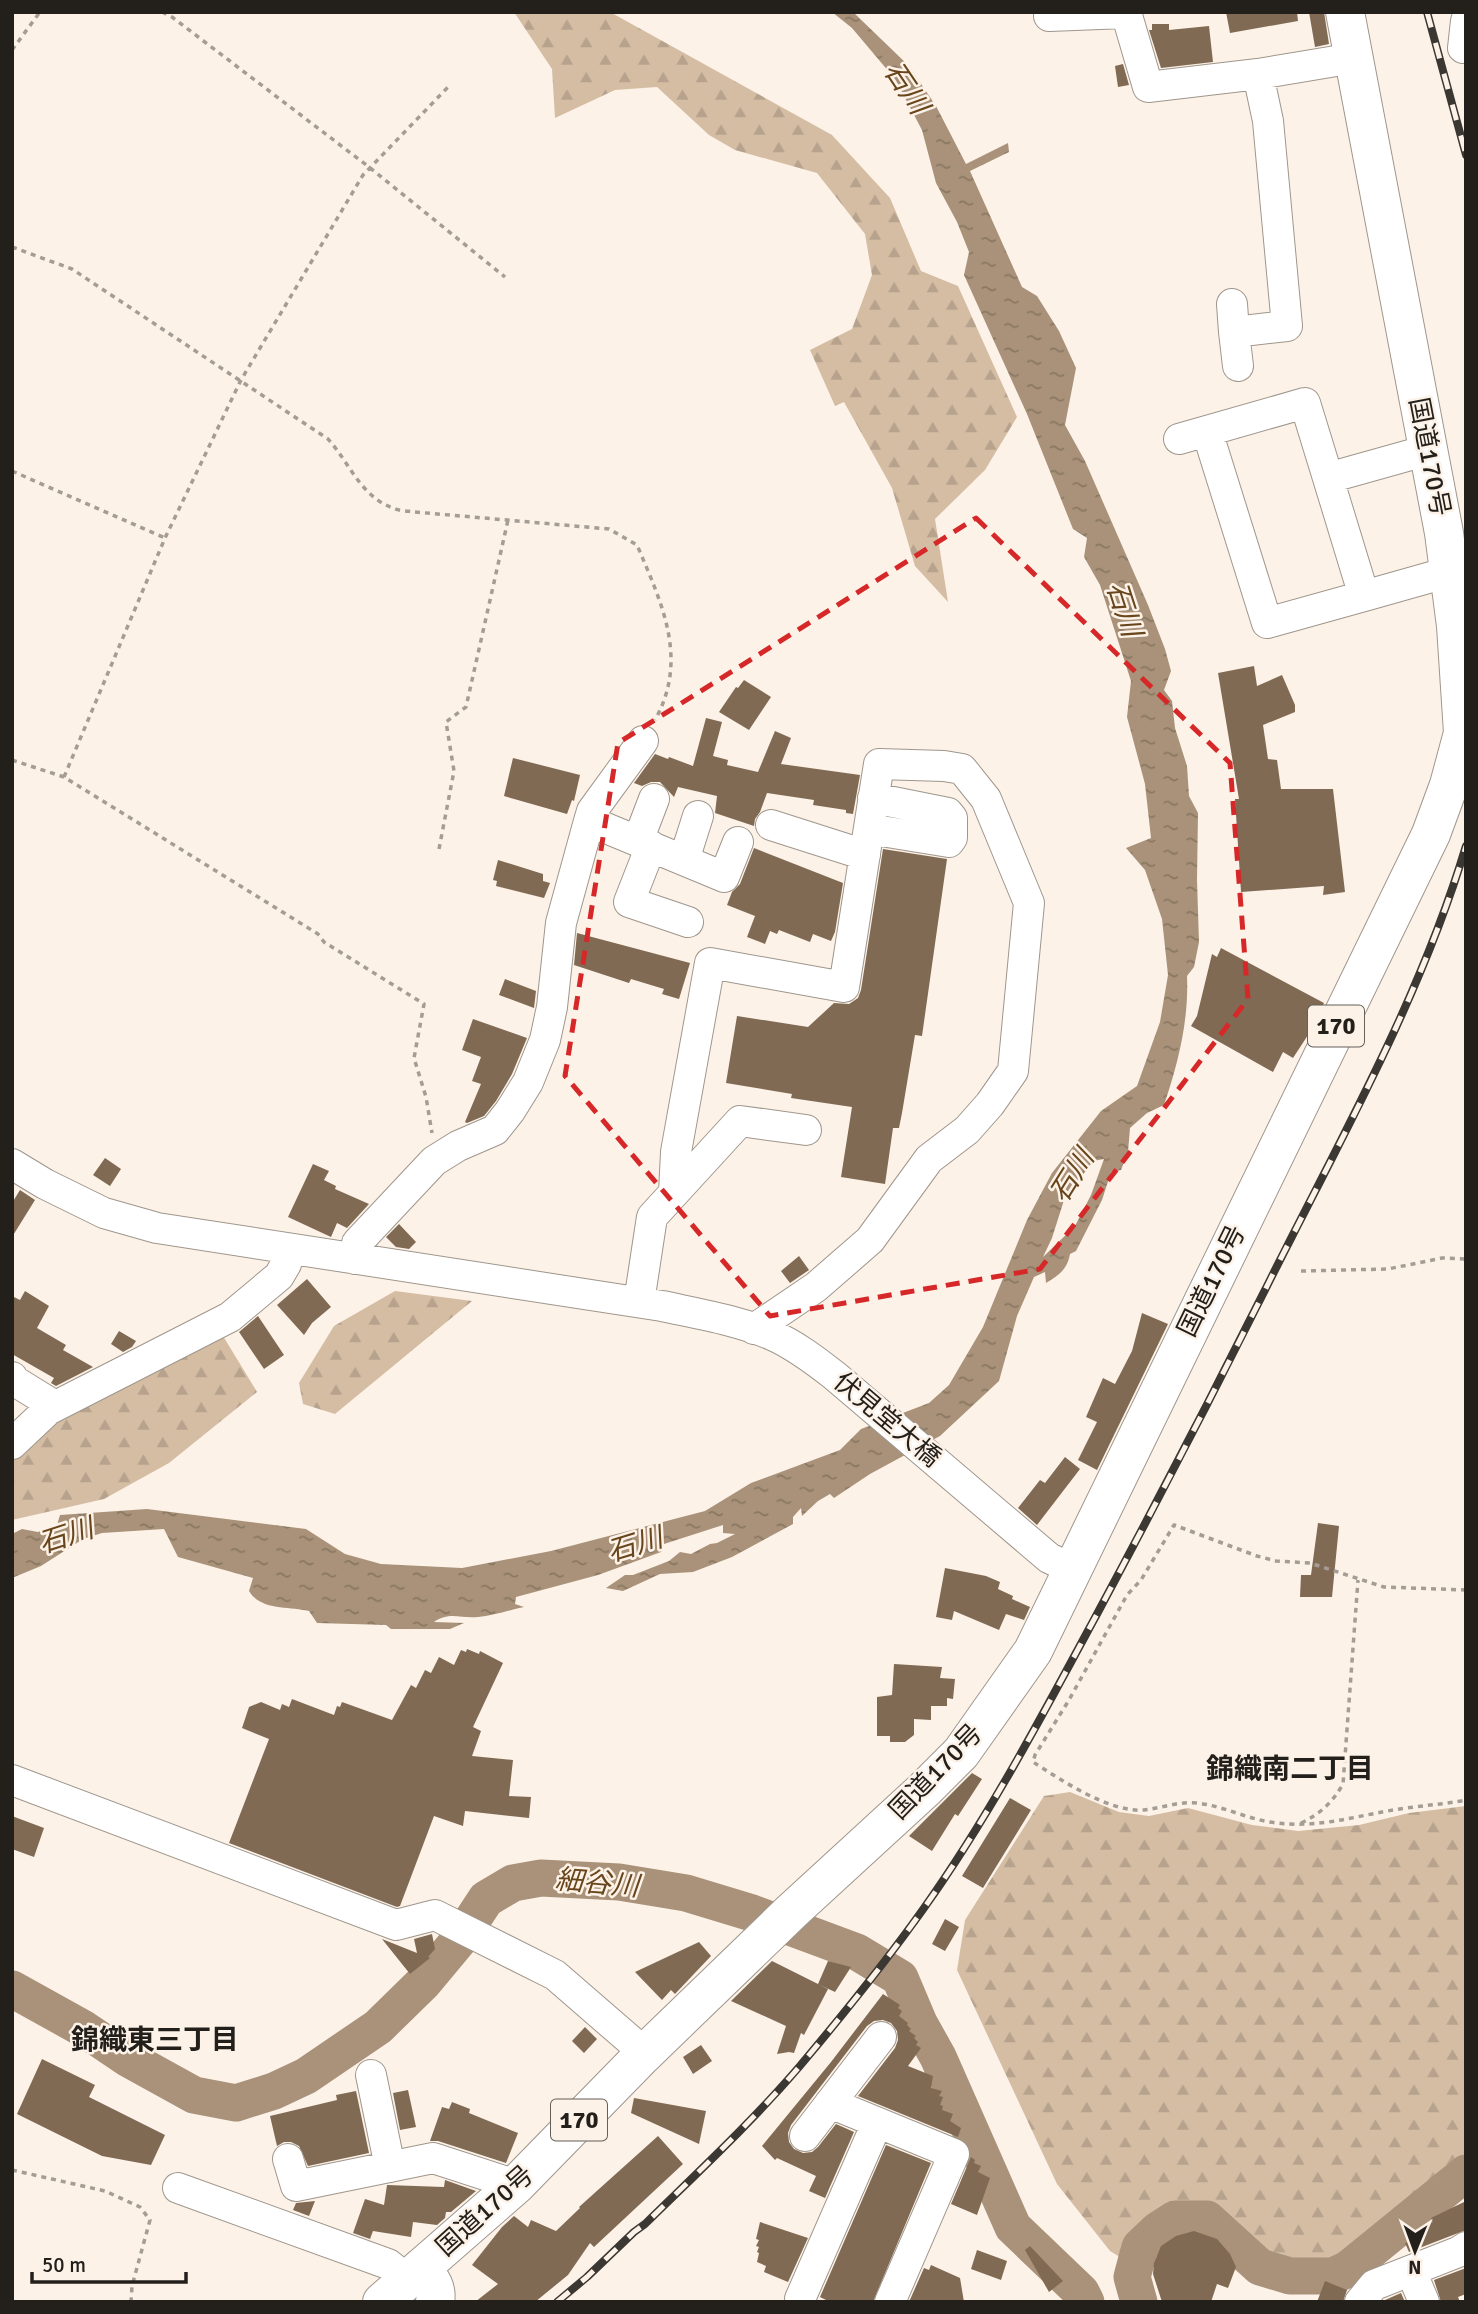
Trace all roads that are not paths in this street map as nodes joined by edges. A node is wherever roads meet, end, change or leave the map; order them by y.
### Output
1 (1126, 12) edge
2 (1345, 12) edge
3 (1049, 16) dead end
4 (1354, 58) junction
5 (1258, 74) junction
6 (1238, 366) dead end
7 (1428, 450) junction
8 (1328, 478) junction
9 (1449, 572) junction
10 (1364, 596) junction
11 (643, 741) road end
12 (873, 798) junction
13 (654, 799) dead end
14 (698, 816) dead end
15 (589, 821) junction
16 (771, 825) dead end
17 (738, 842) dead end
18 (867, 842) junction
19 (645, 844) junction
20 (684, 860) junction
21 (688, 922) dead end
22 (806, 1130) dead end
23 (12, 1164) edge
24 (674, 1193) junction
25 (289, 1249) junction
26 (355, 1259) junction
27 (639, 1303) junction
28 (763, 1332) junction
29 (12, 1377) edge
30 (55, 1406) junction
31 (12, 1444) edge
32 (1072, 1569) junction
33 (12, 1780) edge
34 (881, 2036) dead end
35 (642, 2056) junction
36 (371, 2075) dead end
37 (830, 2103) junction
38 (877, 2123) junction
39 (805, 2136) dead end
40 (288, 2159) dead end
41 (390, 2166) junction
42 (516, 2185) junction
43 (178, 2188) dead end
44 (1466, 2247) edge
45 (1411, 2271) junction
46 (412, 2288) edge
47 (794, 2297) edge
48 (890, 2302) edge
49 (1360, 2302) edge
50 (1424, 2302) edge

1 - 3 street
1 - 5 street
2 - 4 highway, 国道170号 / 170
4 - 5 street
4 - 7 highway, 国道170号 / 170
5 - 6 street
7 - 8 street
7 - 9 highway, 国道170号 / 170
8 - 10 street
8 - 10 street
9 - 10 street
9 - 32 highway, 国道170号 / 170
11 - 15 street
12 - 18 street
12 - 18 street
12 - 28 street
13 - 19 street
14 - 20 street
15 - 19 street
15 - 26 street
16 - 18 street
17 - 20 street
18 - 24 street
19 - 20 street
19 - 21 street
22 - 24 street
23 - 25 street, 伏見堂大橋
24 - 27 street
25 - 26 street, 伏見堂大橋
25 - 30 street
26 - 27 street, 伏見堂大橋
27 - 28 street, 伏見堂大橋
28 - 32 street, 伏見堂大橋
29 - 30 street
30 - 31 street
32 - 35 highway, 国道170号 / 170
33 - 35 street
34 - 37 street
35 - 42 highway, 国道170号 / 170
36 - 41 street
37 - 38 street
37 - 39 street
38 - 47 street
38 - 48 street
40 - 41 street
41 - 42 street
42 - 46 highway, 国道170号 / 170
43 - 46 street
44 - 45 street
45 - 49 street
45 - 50 street

